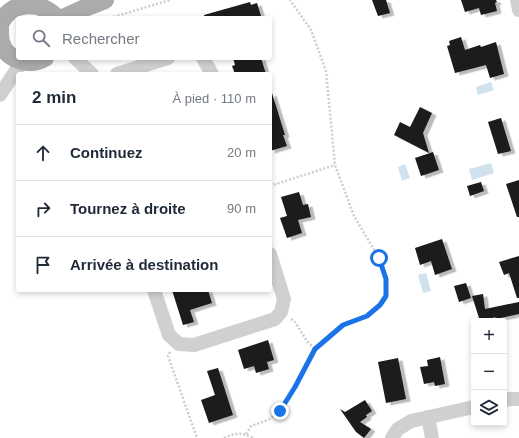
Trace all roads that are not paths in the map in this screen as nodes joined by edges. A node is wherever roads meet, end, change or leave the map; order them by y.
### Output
1 (105, 0) edge
2 (517, 0) edge
3 (24, 1) edge
4 (519, 10) edge
5 (56, 16) edge
6 (67, 16) edge
7 (0, 25) edge
8 (0, 36) edge
9 (16, 58) edge
10 (41, 60) edge
11 (77, 60) edge
12 (162, 60) edge
13 (205, 60) edge
14 (22, 61) joint
15 (90, 72) edge
16 (123, 72) edge
17 (211, 72) edge
18 (0, 95) edge
19 (272, 260) edge
20 (155, 292) edge
21 (507, 400) edge
22 (519, 400) edge
23 (471, 408) edge
24 (428, 417) junction
25 (392, 438) edge
26 (432, 438) edge

1 - 6 main road
2 - 4 street
3 - 5 main road
3 - 7 main road
7 - 8 main road
8 - 9 main road
10 - 14 main road
11 - 15 street
12 - 16 street
13 - 17 street
14 - 18 street
19 - 20 street
21 - 22 street
23 - 24 street
24 - 25 street
24 - 26 street

